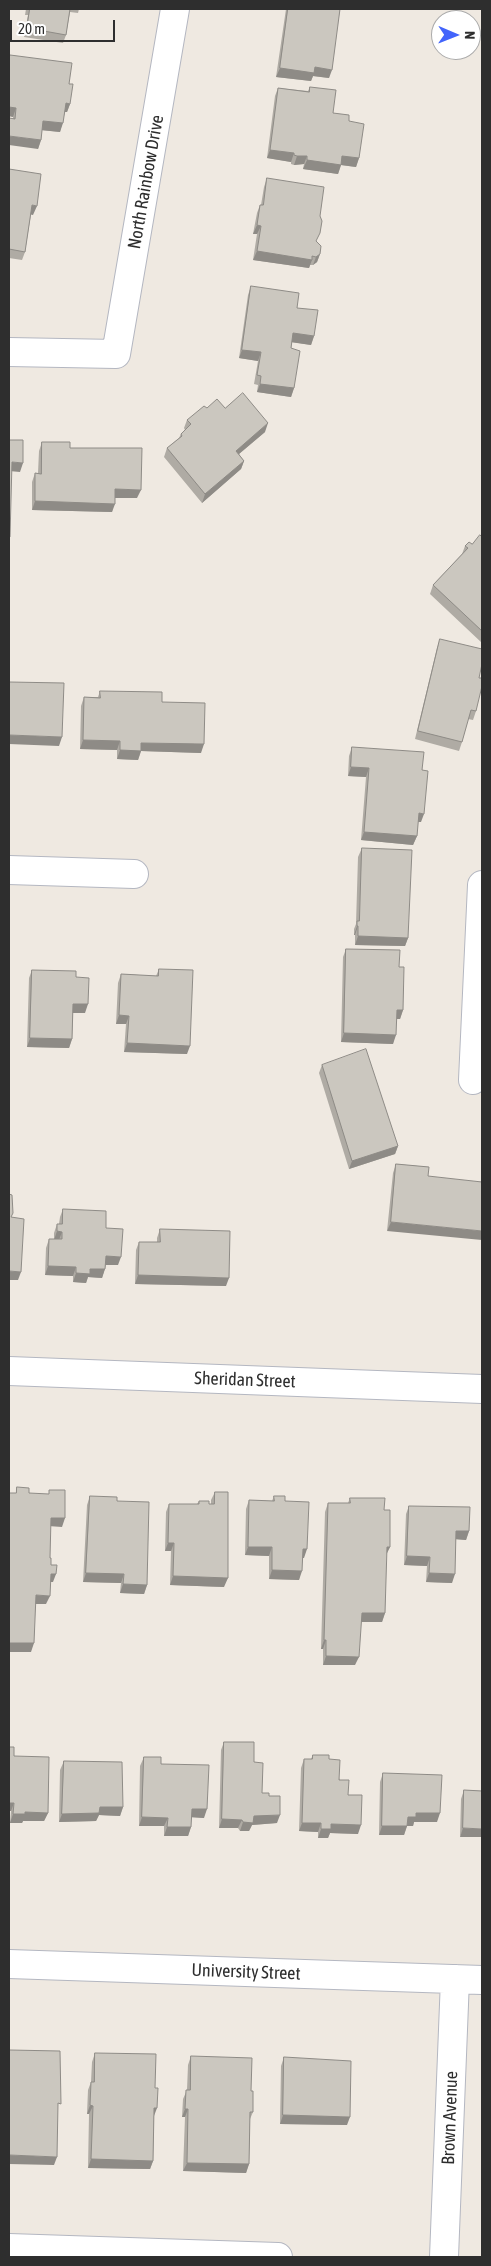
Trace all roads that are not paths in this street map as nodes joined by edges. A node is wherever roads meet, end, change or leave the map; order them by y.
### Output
1 (175, 9) edge
2 (9, 352) edge
3 (9, 870) edge
4 (134, 874) dead end
5 (482, 885) edge
6 (473, 1080) dead end
7 (9, 1371) edge
8 (482, 1389) edge
9 (9, 1964) edge
10 (455, 1979) junction
11 (482, 1980) edge
12 (9, 2248) edge
13 (278, 2257) edge
14 (444, 2257) edge

1 - 2 street, North Rainbow Drive
3 - 4 street
5 - 6 street
7 - 8 street, Sheridan Street
9 - 10 street, University Street
10 - 11 street, University Street
10 - 14 street, Brown Avenue
12 - 13 street

